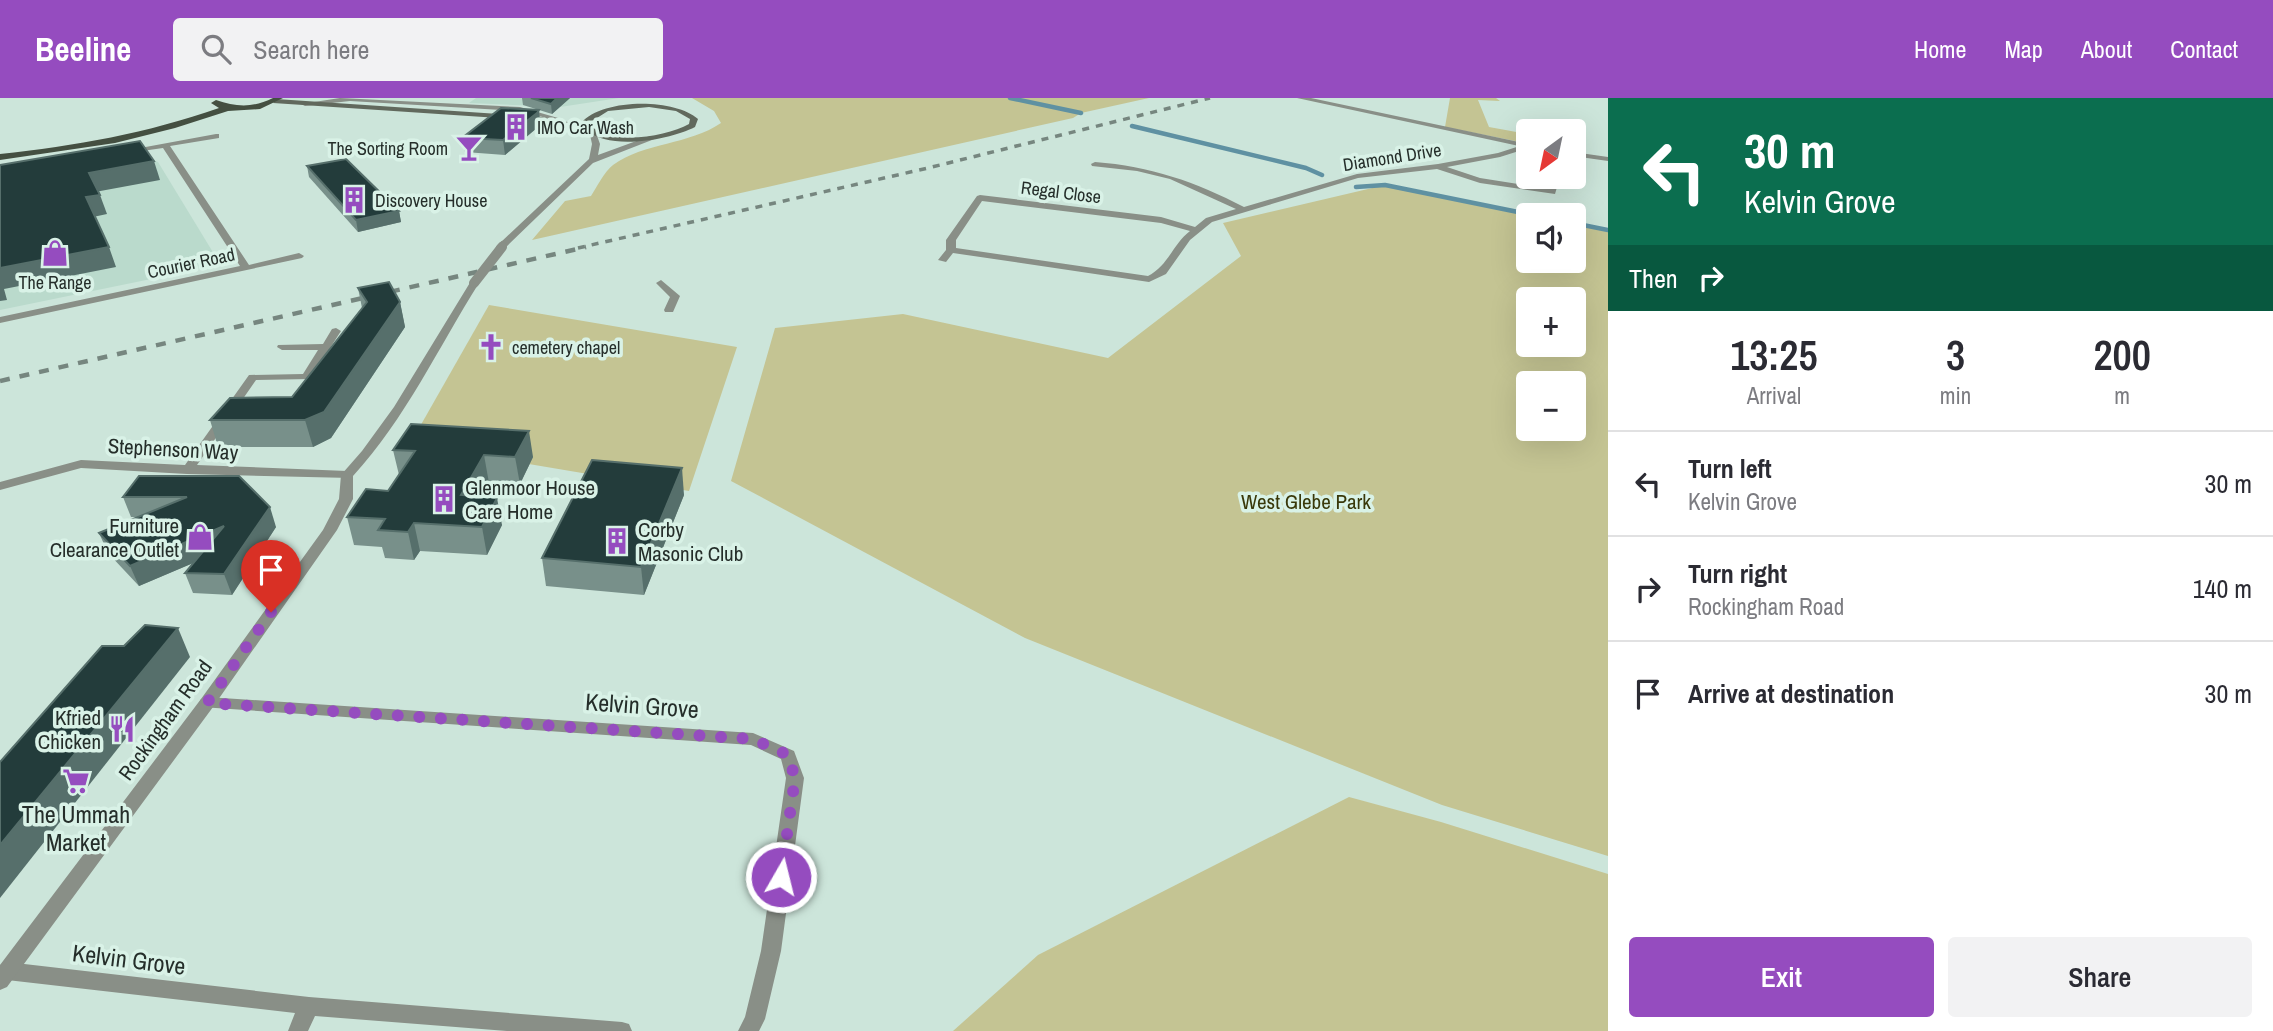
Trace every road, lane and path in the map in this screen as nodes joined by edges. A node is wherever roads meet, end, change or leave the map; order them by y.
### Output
1 (217, 98) edge
2 (639, 98) edge
3 (671, 98) edge
4 (1301, 98) edge
5 (278, 100) edge
6 (305, 104) junction
7 (227, 108) junction
8 (614, 108) junction
9 (680, 109) junction
10 (597, 113) junction
11 (554, 118) junction
12 (542, 119) junction
13 (589, 130) junction
14 (216, 136) dead end
15 (653, 138) junction
16 (1516, 144) edge
17 (165, 145) junction
18 (1516, 150) edge
19 (110, 154) edge
20 (1586, 156) edge
21 (0, 157) edge
22 (593, 159) junction
23 (1608, 159) edge
24 (1095, 164) dead end
25 (1437, 166) junction
26 (1516, 189) edge
27 (1516, 189) edge
28 (1553, 189) edge
29 (1244, 210) junction
30 (1198, 230) junction
31 (951, 250) junction
32 (299, 256) dead end
33 (943, 260) dead end
34 (246, 268) junction
35 (661, 283) dead end
36 (669, 310) dead end
37 (0, 320) edge
38 (337, 331) dead end
39 (282, 347) dead end
40 (326, 347) junction
41 (187, 470) junction
42 (347, 475) junction
43 (0, 486) edge
44 (207, 703) junction
45 (3, 976) edge
46 (309, 1006) junction
47 (298, 1031) edge
48 (622, 1031) edge
49 (748, 1031) edge

1 - 7 main road
2 - 8 main road
3 - 9 main road
4 - 16 street
5 - 6 main road
5 - 7 main road
6 - 11 street
6 - 12 main road
7 - 21 main road
8 - 9 main road
8 - 10 main road
9 - 15 main road
10 - 11 main road
10 - 13 main road
11 - 12 main road
12 - 13 main road
13 - 15 main road
13 - 22 street
14 - 17 street
15 - 22 street
17 - 19 street
17 - 34 street, Courier Road
18 - 25 street, Diamond Drive
20 - 23 street
22 - 42 street, bridge
24 - 29 street
25 - 26 street
25 - 29 street, Diamond Drive
27 - 28 street
29 - 30 street, Diamond Drive
30 - 31 street
30 - 31 street, Regal Close
31 - 33 street, Regal Close
32 - 34 street
34 - 37 street, Courier Road
35 - 36 street
38 - 40 street
39 - 40 street
40 - 41 street
41 - 42 street, Stephenson Way
41 - 43 street, Stephenson Way
42 - 44 street, Rockingham Road
44 - 45 street, Rockingham Road
44 - 49 street, Kelvin Grove
45 - 46 street, Kelvin Grove
46 - 47 street
46 - 48 street, Kelvin Grove

